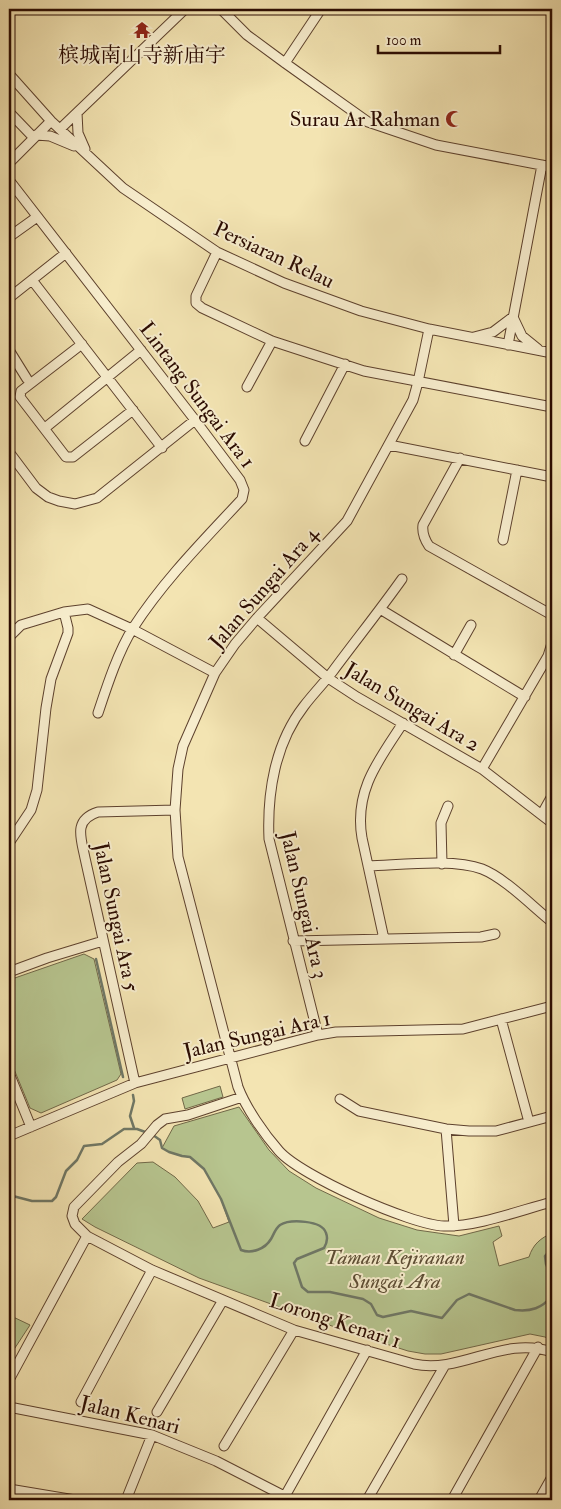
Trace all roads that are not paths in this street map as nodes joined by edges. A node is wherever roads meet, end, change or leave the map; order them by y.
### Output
1 (185, 9) edge
2 (221, 9) edge
3 (321, 9) edge
4 (285, 63) junction
5 (9, 74) edge
6 (9, 112) edge
7 (77, 114) junction
8 (51, 121) junction
9 (60, 130) junction
10 (35, 137) junction
11 (85, 152) junction
12 (9, 162) edge
13 (542, 165) junction
14 (552, 167) edge
15 (9, 180) edge
16 (37, 217) junction
17 (9, 238) edge
18 (217, 252) junction
19 (66, 253) junction
20 (32, 280) junction
21 (9, 298) edge
22 (513, 317) junction
23 (428, 329) junction
24 (471, 338) junction
25 (272, 341) junction
26 (82, 344) junction
27 (508, 345) junction
28 (9, 350) edge
29 (141, 350) junction
30 (541, 351) junction
31 (552, 353) edge
32 (344, 364) junction
33 (13, 367) edge
34 (108, 377) junction
35 (27, 379) dead end
36 (418, 382) junction
37 (247, 387) dead end
38 (552, 407) edge
39 (133, 410) junction
40 (196, 420) junction
41 (45, 428) junction
42 (305, 441) dead end
43 (389, 445) junction
44 (162, 448) junction
45 (9, 452) edge
46 (460, 458) junction
47 (517, 470) junction
48 (552, 477) edge
49 (503, 540) dead end
50 (402, 579) dead end
51 (380, 609) junction
52 (64, 612) junction
53 (552, 614) edge
54 (257, 618) junction
55 (471, 625) dead end
56 (132, 630) junction
57 (9, 637) edge
58 (552, 643) edge
59 (454, 655) junction
60 (214, 673) junction
61 (328, 678) junction
62 (525, 697) junction
63 (98, 714) dead end
64 (403, 723) junction
65 (482, 769) junction
66 (552, 796) edge
67 (448, 806) dead end
68 (175, 810) junction
69 (542, 814) junction
70 (552, 823) edge
71 (9, 843) edge
72 (442, 864) junction
73 (368, 866) junction
74 (552, 922) edge
75 (495, 934) dead end
76 (384, 939) junction
77 (293, 940) junction
78 (103, 941) junction
79 (9, 972) edge
80 (552, 1006) edge
81 (502, 1020) junction
82 (318, 1035) junction
83 (229, 1058) junction
84 (9, 1073) edge
85 (136, 1083) junction
86 (242, 1097) junction
87 (340, 1099) dead end
88 (552, 1116) edge
89 (529, 1122) junction
90 (31, 1127) junction
91 (446, 1129) junction
92 (9, 1136) edge
93 (552, 1202) edge
94 (454, 1226) junction
95 (87, 1236) junction
96 (152, 1270) junction
97 (223, 1300) junction
98 (294, 1330) junction
99 (538, 1347) junction
100 (367, 1350) junction
101 (552, 1352) edge
102 (445, 1365) junction
103 (9, 1380) edge
104 (81, 1402) dead end
105 (9, 1407) edge
106 (158, 1412) dead end
107 (152, 1435) junction
108 (224, 1446) dead end
109 (552, 1477) edge
110 (9, 1489) edge
111 (288, 1498) edge
112 (75, 1500) edge
113 (126, 1500) edge
114 (367, 1500) edge
115 (452, 1500) edge
116 (539, 1500) edge

1 - 7 street
2 - 4 street
3 - 4 street
4 - 13 street
5 - 8 street, Persiaran Relau
6 - 10 street
7 - 9 street
7 - 11 street
8 - 9 street, Persiaran Relau
8 - 10 street
9 - 11 street, Persiaran Relau
10 - 11 street
10 - 12 street
11 - 18 street, Persiaran Relau
13 - 14 street
13 - 22 street
15 - 16 street, Lintang Sungai Ara 1
16 - 17 street
16 - 19 street, Lintang Sungai Ara 1
18 - 23 street, Persiaran Relau
18 - 25 street
19 - 20 street
19 - 29 street, Lintang Sungai Ara 1
20 - 21 street
20 - 26 street
22 - 24 street
22 - 27 street
22 - 30 street
23 - 24 street, Persiaran Relau
23 - 36 street, Jalan Sungai Ara 4
24 - 27 street, Persiaran Relau
25 - 32 street
25 - 37 street
26 - 34 street
26 - 41 street
27 - 30 street, Persiaran Relau
28 - 33 street
29 - 34 street
29 - 40 street, Lintang Sungai Ara 1
30 - 31 street, Persiaran Relau
32 - 36 street
32 - 42 street
33 - 35 street
34 - 39 street
34 - 41 street
36 - 38 street
36 - 43 street, Jalan Sungai Ara 4
39 - 41 street
39 - 44 street
40 - 44 street
40 - 56 street, Lintang Sungai Ara 1
43 - 46 street
43 - 54 street, Jalan Sungai Ara 4
44 - 45 street
46 - 47 street
46 - 53 street
47 - 48 street
47 - 49 street
50 - 51 street, Jalan Sungai Ara 3
51 - 59 street
51 - 61 street, Jalan Sungai Ara 3
52 - 56 street
52 - 57 street
52 - 71 street
54 - 60 street, Jalan Sungai Ara 4
54 - 61 street, Jalan Sungai Ara 2
55 - 59 street
56 - 60 street
56 - 63 street, Lintang Sungai Ara 1
58 - 62 street
59 - 62 street
60 - 68 street, Jalan Sungai Ara 4
61 - 64 street, Jalan Sungai Ara 2
61 - 77 street, Jalan Sungai Ara 3
62 - 65 street
64 - 65 street, Jalan Sungai Ara 2
64 - 73 street
65 - 69 street, Jalan Sungai Ara 2
66 - 69 street
67 - 72 street
68 - 78 street, Jalan Sungai Ara 5
68 - 83 street, Jalan Sungai Ara 4
69 - 70 street, Jalan Sungai Ara 2
72 - 73 street
72 - 74 street
73 - 76 street
75 - 76 street
76 - 77 street
77 - 82 street, Jalan Sungai Ara 3
78 - 79 street
78 - 85 street, Jalan Sungai Ara 5
80 - 81 street, Jalan Sungai Ara 1
81 - 82 street, Jalan Sungai Ara 1
81 - 89 street
82 - 83 street, Jalan Sungai Ara 1
83 - 85 street, Jalan Sungai Ara 1
83 - 86 street, Jalan Sungai Ara 4
84 - 90 street
85 - 90 street, Jalan Sungai Ara 1
86 - 94 street, Jalan Sungai Ara 4
86 - 95 street, Lorong Kenari 1
87 - 91 street
88 - 89 street
89 - 91 street
90 - 92 street, Jalan Sungai Ara 1
91 - 94 street
93 - 94 street, Jalan Sungai Ara 4
95 - 96 street, Lorong Kenari 1
95 - 103 street
96 - 97 street, Lorong Kenari 1
96 - 104 street
97 - 98 street, Lorong Kenari 1
97 - 106 street
98 - 100 street, Lorong Kenari 1
98 - 108 street
99 - 101 street, Lorong Kenari 1
99 - 102 street, Lorong Kenari 1
99 - 115 street
100 - 102 street, Lorong Kenari 1
100 - 111 street
102 - 114 street
105 - 107 street, Jalan Kenari
107 - 111 street, Jalan Kenari
107 - 113 street
109 - 116 street
110 - 112 street

